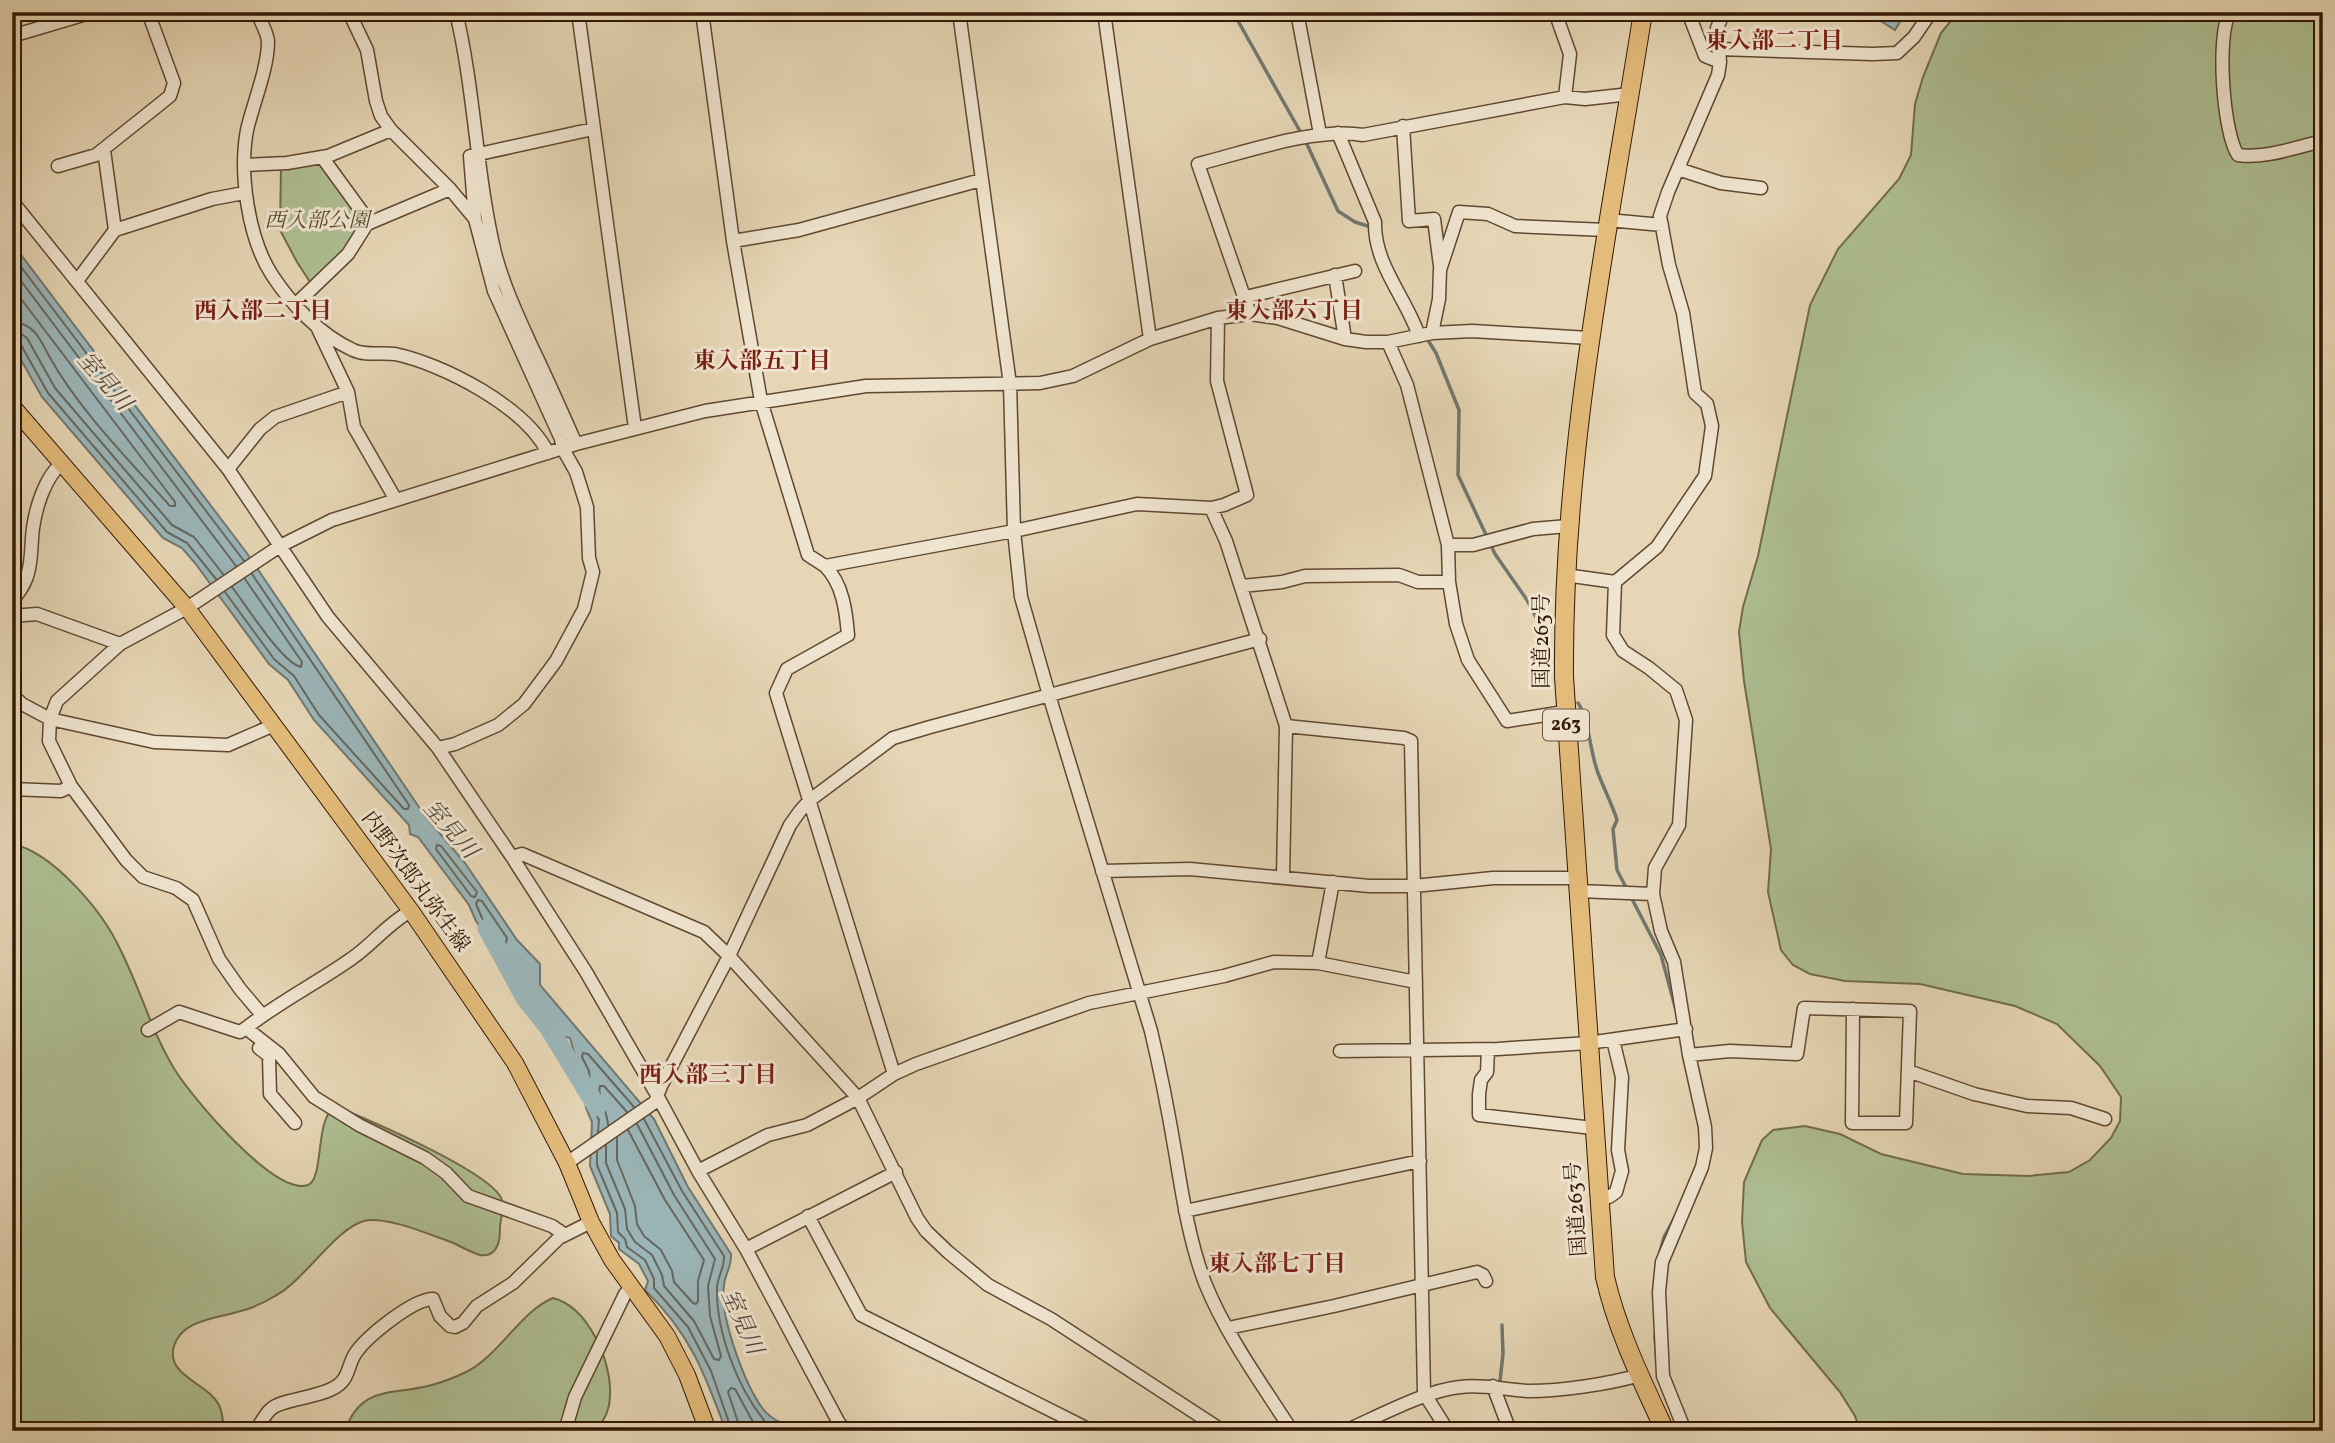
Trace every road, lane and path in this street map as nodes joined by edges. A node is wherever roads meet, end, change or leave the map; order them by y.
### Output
1 (93, 12) edge
2 (148, 12) edge
3 (257, 12) edge
4 (349, 12) edge
5 (456, 12) edge
6 (578, 12) edge
7 (702, 12) edge
8 (959, 12) edge
9 (1104, 12) edge
10 (1297, 12) edge
11 (1555, 12) edge
12 (1643, 12) edge
13 (1688, 12) edge
14 (1724, 12) edge
15 (1931, 12) edge
16 (2230, 12) edge
17 (12, 36) edge
18 (1719, 55) junction
19 (1630, 94) junction
20 (1565, 97) junction
21 (1403, 126) junction
22 (593, 129) junction
23 (391, 130) junction
24 (1338, 133) junction
25 (1317, 135) junction
26 (2323, 141) edge
27 (104, 150) junction
28 (479, 154) junction
29 (323, 157) junction
30 (245, 165) junction
31 (58, 166) dead end
32 (1678, 169) junction
33 (981, 180) junction
34 (1761, 188) dead end
35 (450, 189) junction
36 (244, 193) junction
37 (12, 201) edge
38 (475, 219) junction
39 (370, 223) junction
40 (1607, 225) junction
41 (1662, 225) junction
42 (115, 230) junction
43 (733, 241) junction
44 (1440, 270) junction
45 (1355, 271) dead end
46 (1335, 275) junction
47 (77, 281) junction
48 (1246, 296) junction
49 (295, 305) junction
50 (1250, 314) junction
51 (1218, 318) junction
52 (317, 327) junction
53 (1425, 334) junction
54 (1589, 338) junction
55 (1150, 339) junction
56 (1345, 339) junction
57 (1388, 342) junction
58 (1010, 384) junction
59 (348, 392) junction
60 (761, 401) junction
61 (12, 406) edge
62 (635, 428) junction
63 (576, 444) junction
64 (563, 449) junction
65 (548, 453) junction
66 (62, 463) junction
67 (228, 469) junction
68 (396, 500) junction
69 (1211, 508) junction
70 (1568, 526) junction
71 (1014, 531) junction
72 (1448, 545) junction
73 (276, 548) junction
74 (825, 566) junction
75 (1565, 575) junction
76 (1449, 582) junction
77 (1615, 582) junction
78 (1242, 586) junction
79 (12, 602) edge
80 (193, 604) junction
81 (12, 617) edge
82 (1259, 639) junction
83 (120, 644) junction
84 (12, 695) edge
85 (1048, 695) junction
86 (1564, 712) junction
87 (50, 719) junction
88 (274, 725) junction
89 (1286, 726) junction
90 (438, 748) junction
91 (71, 786) junction
92 (12, 789) edge
93 (810, 800) junction
94 (512, 857) junction
95 (1102, 871) junction
96 (1283, 877) junction
97 (1333, 882) junction
98 (1578, 884) junction
99 (1414, 886) junction
100 (1653, 894) junction
101 (411, 911) junction
102 (729, 956) junction
103 (1318, 963) junction
104 (1416, 982) junction
105 (1140, 993) junction
106 (1853, 1009) junction
107 (262, 1015) junction
108 (1686, 1028) junction
109 (148, 1030) dead end
110 (243, 1030) junction
111 (1613, 1040) junction
112 (1588, 1043) junction
113 (1489, 1049) junction
114 (1418, 1050) junction
115 (1340, 1051) dead end
116 (1689, 1055) junction
117 (1908, 1071) junction
118 (894, 1074) junction
119 (858, 1098) junction
120 (656, 1099) junction
121 (2105, 1119) dead end
122 (295, 1123) dead end
123 (1594, 1128) junction
124 (570, 1161) junction
125 (1420, 1161) junction
126 (698, 1171) junction
127 (896, 1172) junction
128 (1599, 1196) junction
129 (1185, 1211) junction
130 (808, 1216) junction
131 (591, 1222) junction
132 (565, 1235) junction
133 (746, 1249) junction
134 (1486, 1282) dead end
135 (1422, 1284) junction
136 (631, 1288) junction
137 (1227, 1328) junction
138 (1650, 1378) junction
139 (1493, 1386) junction
140 (1426, 1396) junction
141 (256, 1431) edge
142 (565, 1431) edge
143 (708, 1431) edge
144 (846, 1431) edge
145 (1092, 1431) edge
146 (1223, 1431) edge
147 (1292, 1431) edge
148 (1345, 1431) edge
149 (1448, 1431) edge
150 (1510, 1431) edge
151 (1665, 1431) edge
152 (1685, 1431) edge

1 - 17 street
2 - 27 street
3 - 30 street
4 - 23 street
5 - 28 street
6 - 22 street
7 - 43 street
8 - 33 street
9 - 55 street
10 - 25 street
11 - 20 street
12 - 19 highway, 国道263号 / 263
13 - 18 street
14 - 18 street
15 - 18 street
16 - 26 street
18 - 32 street
19 - 20 street
19 - 40 highway, 国道263号 / 263
20 - 21 street
21 - 24 street
21 - 44 street
22 - 28 street
22 - 62 street
23 - 29 street
23 - 35 street
24 - 25 street
24 - 53 street
25 - 48 street
27 - 31 street
27 - 42 street
28 - 38 street
28 - 63 street
29 - 30 street
29 - 39 street
30 - 36 street
32 - 34 street
32 - 41 street
33 - 43 street
33 - 58 street
35 - 38 street
35 - 39 street
36 - 42 street
36 - 49 street
37 - 47 street
38 - 64 street
39 - 49 street
40 - 41 street
40 - 44 street
40 - 54 highway, 国道263号 / 263
41 - 77 street
42 - 47 street
43 - 60 street
44 - 53 street
45 - 46 street
46 - 48 street
46 - 56 street
47 - 67 street
48 - 50 street
49 - 52 street
50 - 51 street
50 - 56 street
51 - 55 street
51 - 69 street
52 - 59 street
52 - 65 street
53 - 54 street
53 - 57 street
54 - 70 highway, 国道263号 / 263
55 - 58 street
56 - 57 street
57 - 72 street
58 - 60 street
58 - 71 street
59 - 67 street
59 - 68 street
60 - 62 street
60 - 74 street
61 - 66 main road, 内野次郎丸弥生線
62 - 63 street
63 - 64 street
64 - 65 street
64 - 90 street
65 - 68 street
66 - 79 street
66 - 80 main road, 内野次郎丸弥生線
67 - 73 street
68 - 73 street
69 - 71 street
69 - 78 street
70 - 72 street
70 - 75 highway, 国道263号 / 263
71 - 74 street
71 - 85 street
72 - 76 street
73 - 80 street
73 - 90 street
74 - 93 street
75 - 77 street
75 - 86 highway, 国道263号 / 263
76 - 78 street
76 - 86 street
77 - 100 street
78 - 82 street
80 - 83 street
80 - 88 main road, 内野次郎丸弥生線
81 - 83 street
82 - 85 street
82 - 89 street
83 - 87 street
84 - 87 street
85 - 93 street
85 - 95 street
86 - 98 highway, 国道263号 / 263
87 - 88 street
87 - 91 street
88 - 101 main road, 内野次郎丸弥生線
89 - 96 street
89 - 99 street
90 - 94 street
91 - 92 street
91 - 107 street
93 - 102 street
93 - 118 street
94 - 102 street
94 - 120 street
95 - 96 street
95 - 105 street
96 - 97 street
97 - 99 street
97 - 103 street
98 - 99 street
98 - 100 street
98 - 112 highway, 国道263号 / 263
99 - 104 street
100 - 108 street
101 - 107 street
101 - 124 main road, 内野次郎丸弥生線
102 - 119 street
102 - 120 street
103 - 104 street
103 - 105 street
104 - 114 street
105 - 118 street
105 - 129 street
106 - 116 street
106 - 117 street
106 - 117 street
107 - 110 street
108 - 111 street
108 - 116 street
109 - 110 street
110 - 122 street
110 - 132 street
111 - 112 street
111 - 128 street
112 - 113 street
112 - 123 highway, 国道263号 / 263
113 - 114 street
113 - 123 street
114 - 115 street
114 - 125 street
116 - 138 street
117 - 121 street
118 - 119 street
119 - 126 street
119 - 127 street
120 - 124 street
120 - 126 street
123 - 128 highway, 国道263号 / 263
124 - 131 main road, 内野次郎丸弥生線
125 - 129 street
125 - 135 street
126 - 133 street
127 - 130 street
127 - 146 street
128 - 138 highway, 国道263号 / 263
129 - 137 street
130 - 133 street
130 - 145 street
131 - 132 street
131 - 136 main road, 内野次郎丸弥生線
132 - 141 street
133 - 144 street
134 - 135 street
135 - 137 street
135 - 140 street
136 - 142 street
136 - 143 main road, 内野次郎丸弥生線
137 - 147 street
138 - 139 street
138 - 151 highway, 国道263号 / 263
138 - 152 street
139 - 140 street
139 - 150 street
140 - 148 street
140 - 149 street

